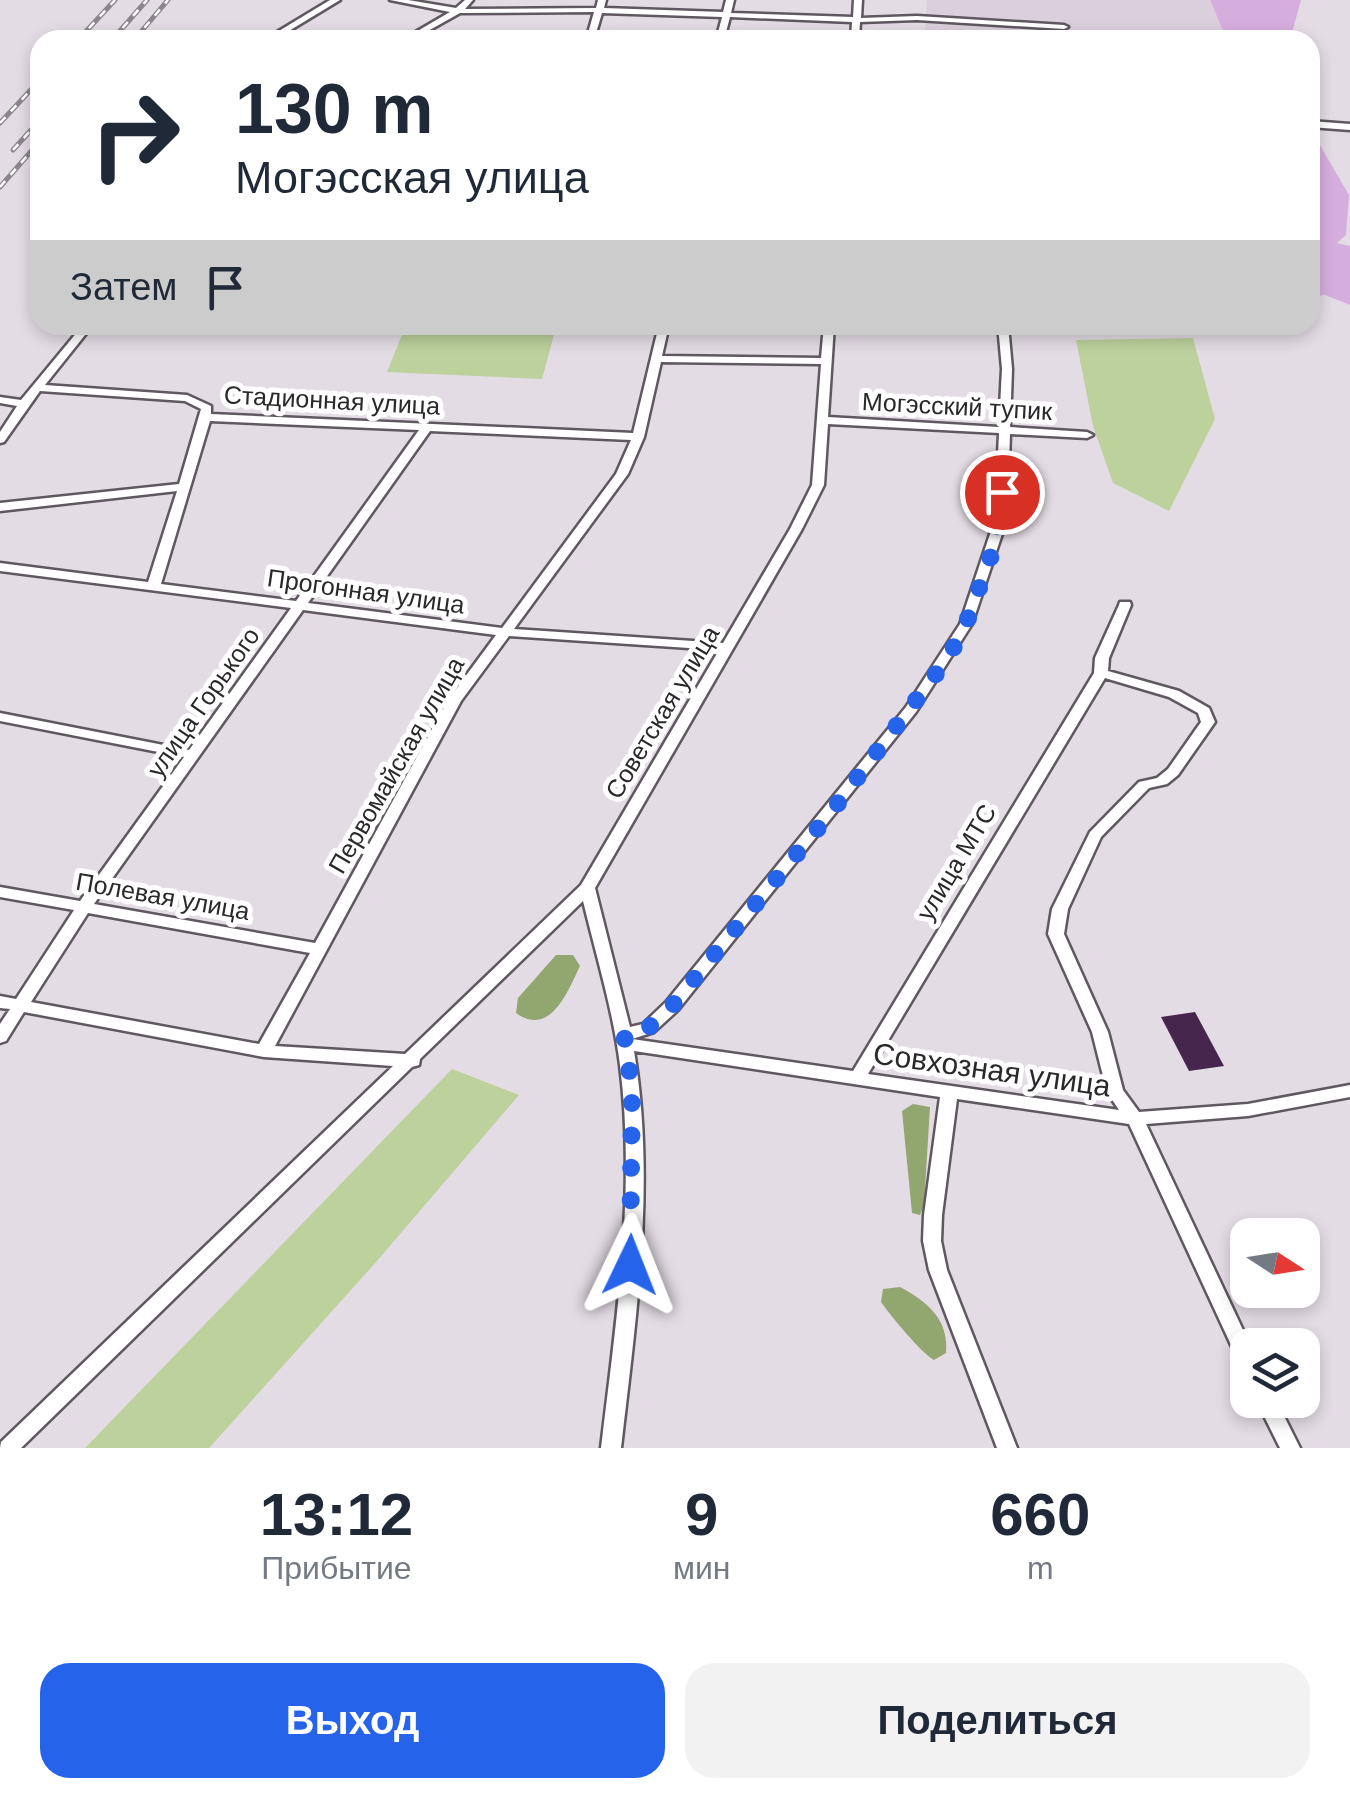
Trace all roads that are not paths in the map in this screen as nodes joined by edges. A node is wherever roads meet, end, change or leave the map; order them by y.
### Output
1 (336, 0) edge
2 (394, 0) edge
3 (469, 0) edge
4 (602, 0) edge
5 (730, 0) edge
6 (858, 0) edge
7 (598, 10) junction
8 (458, 11) junction
9 (727, 15) junction
10 (857, 20) junction
11 (1064, 27) dead end
12 (285, 30) edge
13 (424, 30) edge
14 (593, 30) edge
15 (723, 30) edge
16 (856, 30) edge
17 (1320, 125) edge
18 (1350, 126) edge
19 (80, 335) edge
20 (662, 335) edge
21 (829, 335) edge
22 (1003, 335) edge
23 (657, 358) junction
24 (826, 361) junction
25 (39, 388) junction
26 (0, 400) edge
27 (24, 404) junction
28 (205, 417) junction
29 (825, 420) junction
30 (427, 427) junction
31 (1004, 431) junction
32 (1087, 436) dead end
33 (638, 437) junction
34 (0, 440) edge
35 (183, 487) junction
36 (0, 507) edge
37 (0, 567) edge
38 (154, 585) junction
39 (1126, 605) dead end
40 (298, 606) junction
41 (502, 632) junction
42 (727, 647) junction
43 (1101, 673) junction
44 (0, 717) edge
45 (194, 754) junction
46 (587, 888) junction
47 (0, 892) edge
48 (84, 907) junction
49 (318, 948) junction
50 (0, 1002) edge
51 (22, 1006) junction
52 (0, 1037) edge
53 (624, 1039) junction
54 (264, 1051) junction
55 (412, 1060) junction
56 (857, 1078) junction
57 (1350, 1090) edge
58 (949, 1093) junction
59 (1134, 1119) junction
60 (1233, 1328) edge
61 (1275, 1418) edge
62 (8, 1448) edge
63 (610, 1448) edge
64 (1008, 1448) edge
65 (1290, 1448) edge

1 - 12 street
2 - 8 street
3 - 8 street
4 - 7 street
5 - 9 street
6 - 10 street
7 - 8 street
7 - 9 street
7 - 14 street
8 - 13 street
9 - 10 street
9 - 15 street
10 - 11 street
10 - 16 street
17 - 18 street
19 - 25 street
20 - 23 street, Первомайская улица
21 - 24 street, Советская улица
22 - 31 street
23 - 24 street
23 - 33 street, Первомайская улица
24 - 29 street, Советская улица
25 - 27 street
25 - 28 street, Стадионная улица
26 - 27 street
27 - 34 street
28 - 30 street, Стадионная улица
28 - 35 street
29 - 31 street, Могэсский тупик
29 - 42 street, Советская улица
30 - 33 street, Стадионная улица
30 - 40 street, улица Горького
31 - 32 street, Могэсский тупик
31 - 53 street
33 - 41 street, Первомайская улица
35 - 36 street
35 - 38 street
37 - 38 street, Прогонная улица
38 - 40 street, Прогонная улица
39 - 43 street, улица МТС
40 - 41 street, Прогонная улица
40 - 45 street, улица Горького
41 - 42 street, Прогонная улица
41 - 49 street, Первомайская улица
42 - 46 street, Советская улица
43 - 56 street, улица МТС
43 - 59 street
44 - 45 street
45 - 48 street, улица Горького
46 - 53 street
46 - 55 street, Советская улица
47 - 48 street, Полевая улица
48 - 49 street, Полевая улица
48 - 51 street, улица Горького
49 - 54 street, Первомайская улица
50 - 51 street
51 - 52 street, улица Горького
51 - 54 street
53 - 56 street, Совхозная улица
53 - 63 street
54 - 55 street
55 - 62 street, Советская улица
56 - 58 street, Совхозная улица
57 - 59 street, Совхозная улица
58 - 59 street, Совхозная улица
58 - 64 street
59 - 60 street
61 - 65 street

